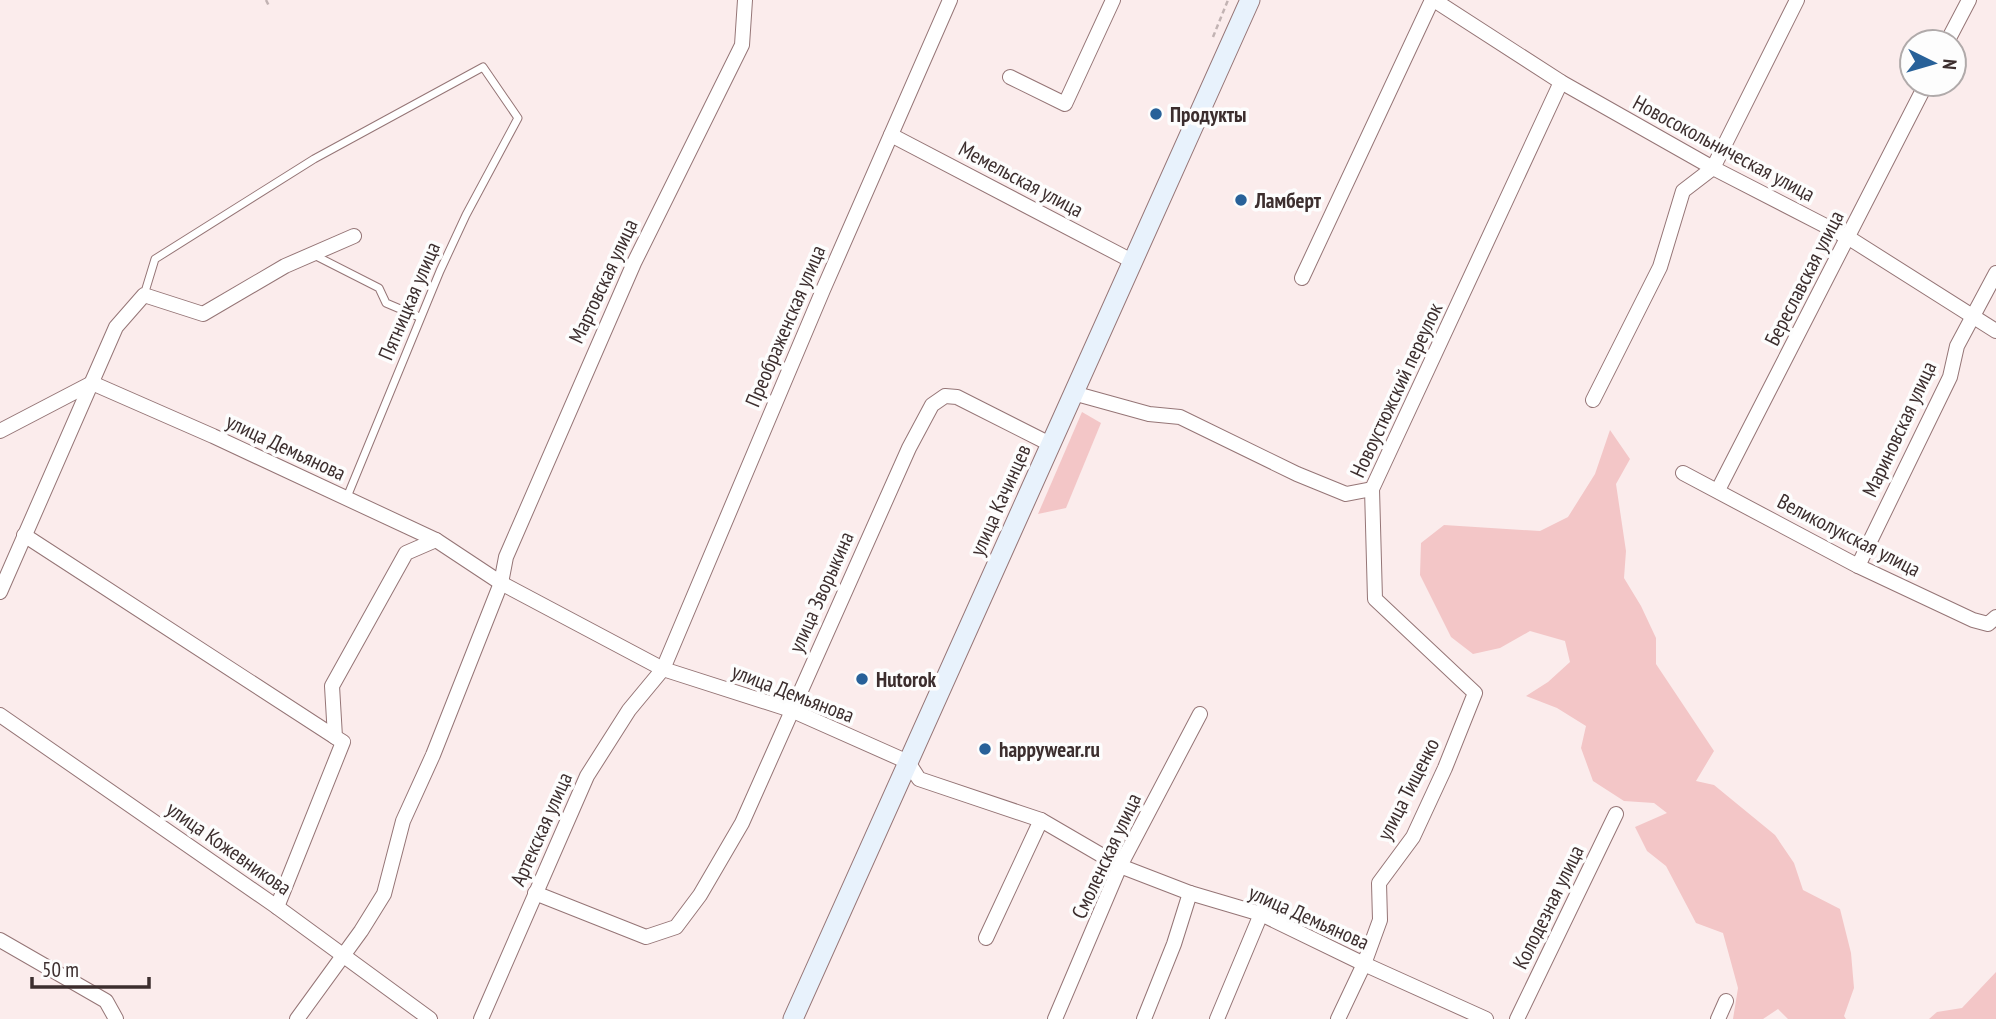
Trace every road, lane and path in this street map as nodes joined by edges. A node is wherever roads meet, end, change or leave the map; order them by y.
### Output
1 (266, 0) edge
2 (745, 0) edge
3 (950, 0) edge
4 (1114, 0) edge
5 (1250, 0) edge
6 (1433, 0) edge
7 (1797, 0) edge
8 (1969, 0) edge
9 (269, 6) dead end
10 (1954, 28) edge
11 (1010, 77) dead end
12 (1561, 82) junction
13 (1919, 98) edge
14 (891, 135) junction
15 (1713, 168) junction
16 (354, 236) dead end
17 (1849, 238) junction
18 (314, 255) junction
19 (1132, 261) junction
20 (1996, 273) edge
21 (1303, 278) dead end
22 (144, 295) junction
23 (1974, 316) junction
24 (419, 317) junction
25 (1996, 331) edge
26 (92, 383) junction
27 (1073, 393) junction
28 (1593, 400) dead end
29 (0, 431) edge
30 (1050, 444) junction
31 (1684, 473) dead end
32 (1372, 489) junction
33 (1718, 490) junction
34 (353, 502) junction
35 (24, 535) junction
36 (436, 540) junction
37 (1858, 566) junction
38 (501, 583) junction
39 (0, 592) edge
40 (1996, 617) edge
41 (663, 669) junction
42 (1475, 693) joint
43 (791, 710) junction
44 (1200, 714) dead end
45 (0, 715) edge
46 (335, 737) junction
47 (908, 762) junction
48 (1616, 814) dead end
49 (1041, 820) junction
50 (1120, 866) junction
51 (536, 894) junction
52 (1190, 894) junction
53 (277, 907) junction
54 (1261, 914) junction
55 (986, 938) dead end
56 (0, 940) edge
57 (343, 956) junction
58 (1364, 964) junction
59 (1726, 1001) dead end
60 (116, 1019) edge
61 (297, 1019) edge
62 (430, 1019) edge
63 (481, 1019) edge
64 (793, 1019) edge
65 (1055, 1019) edge
66 (1144, 1019) edge
67 (1217, 1019) edge
68 (1338, 1019) edge
69 (1486, 1019) edge
70 (1517, 1019) edge
71 (1718, 1019) edge

1 - 9 path
2 - 38 street, Мартовская улица
3 - 14 street, Преображенская улица
4 - 11 street
5 - 19 main road, улица Качинцев
6 - 12 street, Новосокольническая улица
6 - 21 street
7 - 15 street
8 - 10 street
12 - 15 street, Новосокольническая улица
12 - 32 street, Новоустюжский переулок
13 - 17 street, Береславская улица
14 - 19 street, Мемельская улица
14 - 41 street, Преображенская улица
15 - 17 street, Новосокольническая улица
15 - 28 street
16 - 18 street
17 - 23 street, Новосокольническая улица
17 - 33 street, Береславская улица
18 - 22 street
18 - 24 lane
19 - 27 main road, улица Качинцев
20 - 23 street, Мариновская улица
22 - 24 lane, Пятницкая улица
22 - 26 street
23 - 25 street, Новосокольническая улица
23 - 37 street, Мариновская улица
24 - 34 lane, Пятницкая улица
26 - 29 street
26 - 34 street, улица Демьянова
26 - 35 street
27 - 30 main road, улица Качинцев
27 - 32 street
30 - 43 street, улица Зворыкина
30 - 47 main road, улица Качинцев
31 - 33 street, Великолукская улица
32 - 42 street, Новоустюжский переулок
33 - 37 street, Великолукская улица
34 - 36 street, улица Демьянова
35 - 39 street
35 - 46 street
36 - 38 street, улица Демьянова
36 - 46 street
37 - 40 street, Великолукская улица
38 - 41 street, улица Демьянова
38 - 57 street, Мартовская улица
41 - 43 street, улица Демьянова
41 - 51 street, Артекская улица
42 - 58 street, улица Тищенко
43 - 47 street, улица Демьянова
43 - 51 street, улица Зворыкина
44 - 50 street, Смоленская улица
45 - 53 street, улица Кожевникова
46 - 53 street
47 - 49 street, улица Демьянова
47 - 64 main road, улица Качинцев
48 - 70 street, Колодезная улица
49 - 50 street, улица Демьянова
49 - 55 street
50 - 52 street, улица Демьянова
50 - 65 street, Смоленская улица
51 - 63 street, Артекская улица
52 - 54 street, улица Демьянова
52 - 66 street
53 - 57 street, улица Кожевникова
54 - 58 street, улица Демьянова
54 - 67 street
56 - 60 street
57 - 61 street, Мартовская улица
57 - 62 street, улица Кожевникова
58 - 68 street, улица Тищенко
58 - 69 street, улица Демьянова
59 - 71 street

